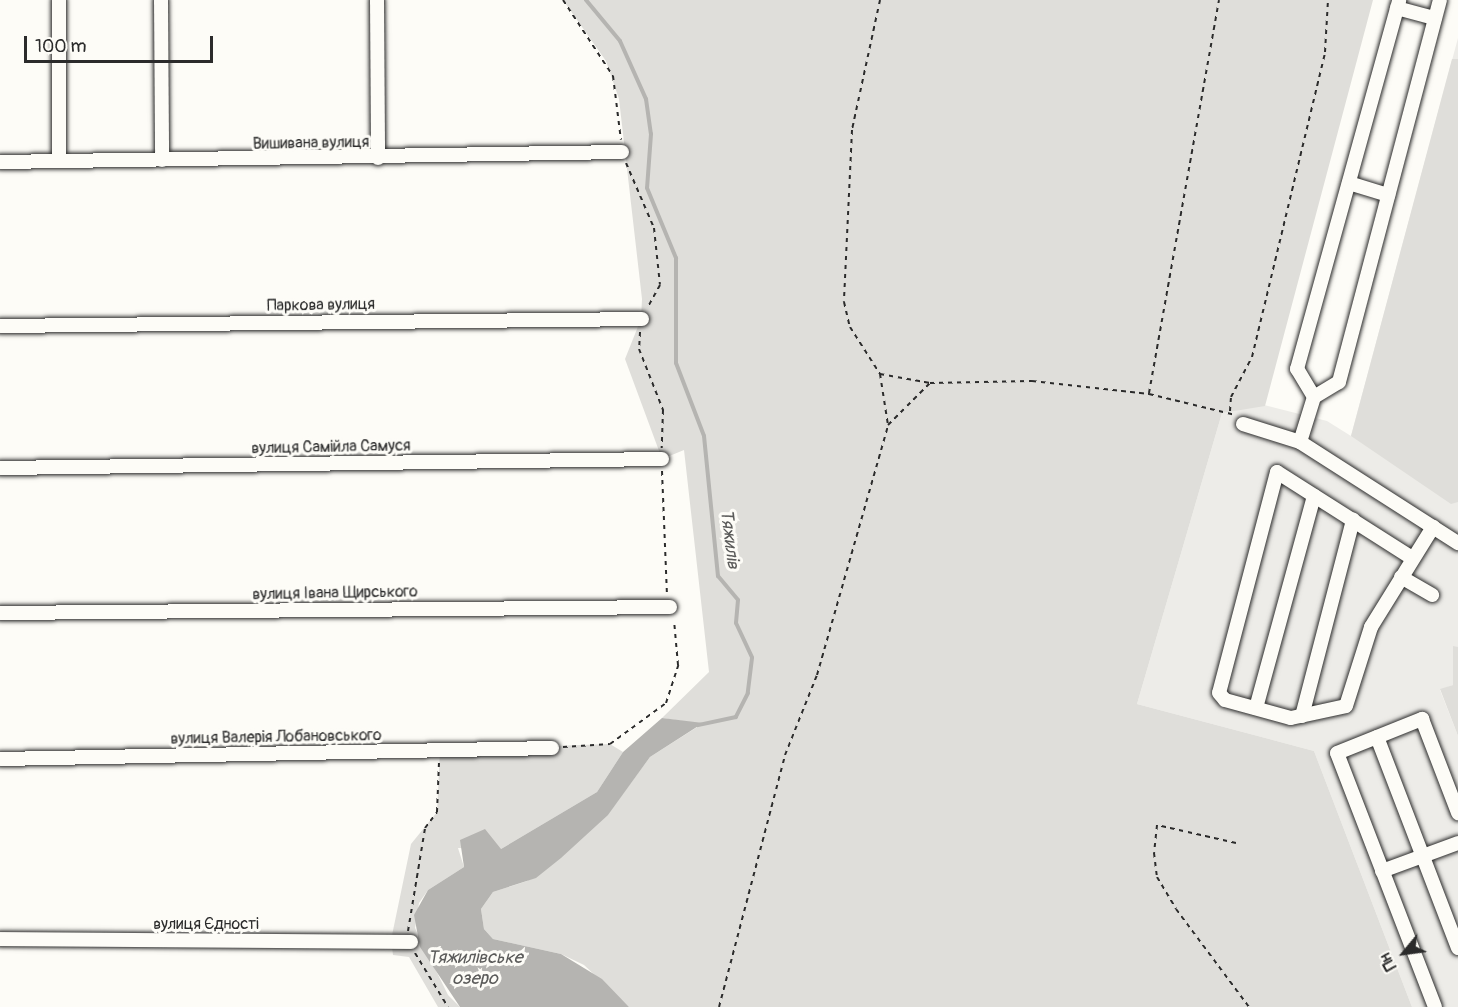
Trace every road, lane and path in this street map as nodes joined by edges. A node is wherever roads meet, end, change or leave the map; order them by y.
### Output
1 (59, 0) edge
2 (161, 0) edge
3 (377, 0) edge
4 (563, 0) edge
5 (880, 0) edge
6 (1219, 0) edge
7 (1328, 0) edge
8 (1440, 0) edge
9 (1398, 4) edge
10 (1435, 18) junction
11 (622, 152) junction
12 (378, 158) junction
13 (162, 160) junction
14 (60, 161) junction
15 (0, 162) edge
16 (1349, 183) junction
17 (1388, 195) junction
18 (642, 319) junction
19 (0, 326) edge
20 (880, 374) junction
21 (930, 383) junction
22 (1149, 394) junction
23 (1314, 397) junction
24 (1230, 411) junction
25 (1243, 424) joint
26 (888, 425) junction
27 (1300, 442) junction
28 (662, 459) junction
29 (0, 468) edge
30 (1314, 496) junction
31 (1353, 520) junction
32 (1433, 527) junction
33 (1458, 543) edge
34 (1412, 558) junction
35 (1401, 578) junction
36 (1432, 596) dead end
37 (670, 607) junction
38 (0, 613) edge
39 (1256, 708) junction
40 (1302, 716) junction
41 (1377, 737) junction
42 (552, 748) joint
43 (440, 750) junction
44 (0, 759) edge
45 (1458, 813) edge
46 (1236, 843) dead end
47 (1458, 843) edge
48 (1423, 856) junction
49 (1382, 871) junction
50 (0, 939) edge
51 (411, 942) junction
52 (1458, 948) edge
53 (448, 1007) edge
54 (719, 1007) edge
55 (1249, 1007) edge
56 (1435, 1007) edge

1 - 14 street
2 - 13 street
3 - 12 street
4 - 11 path
5 - 20 path
6 - 22 path
7 - 24 path
8 - 10 street
9 - 10 street
9 - 16 street
10 - 17 street
11 - 12 street, Вишивана вулиця
11 - 18 path
12 - 13 street, Вишивана вулиця
13 - 14 street, Вишивана вулиця
14 - 15 street, Вишивана вулиця
16 - 17 street
16 - 23 street
17 - 23 street
18 - 19 street, Паркова вулиця
18 - 28 path
20 - 21 path
20 - 26 path
21 - 22 path
21 - 26 path
22 - 24 path
23 - 27 street
24 - 25 path
25 - 27 street
26 - 54 path
27 - 32 street
28 - 29 street, вулиця Самійла Самуся
28 - 37 path
30 - 31 street
30 - 39 street
30 - 39 street
31 - 34 street
31 - 40 street
32 - 33 street
32 - 34 street
34 - 35 street
35 - 36 street
35 - 40 street
37 - 38 street, вулиця Івана Щирського
37 - 42 path
39 - 40 street
41 - 45 street
41 - 48 street
41 - 49 street
42 - 43 street, вулиця Валерія Лобановського
43 - 44 street, вулиця Валерія Лобановського
43 - 51 path
46 - 55 path
47 - 48 street
48 - 49 street
48 - 52 street
49 - 56 street
50 - 51 street, вулиця Єдності
51 - 53 path

